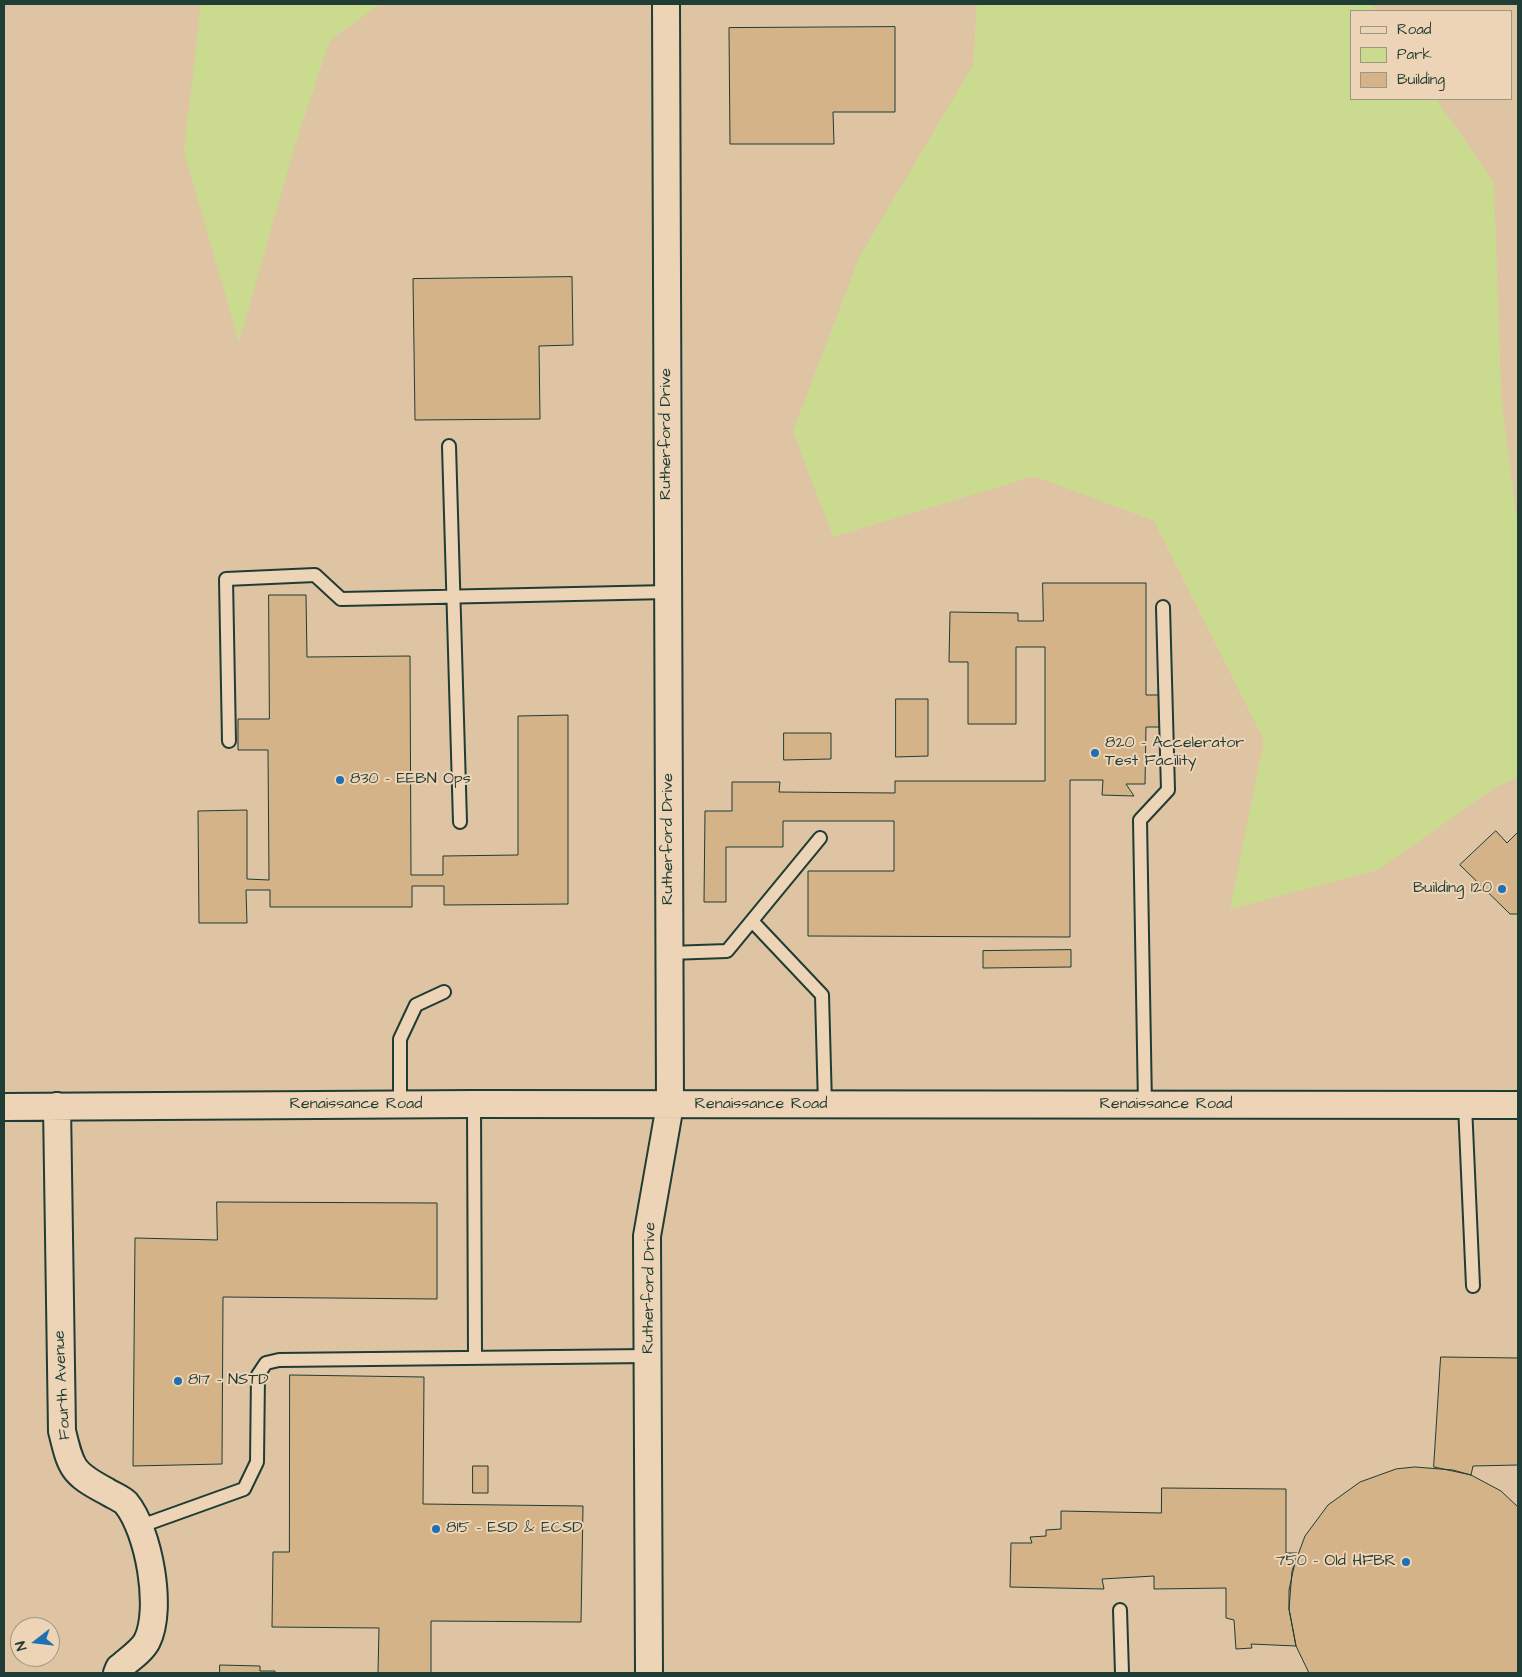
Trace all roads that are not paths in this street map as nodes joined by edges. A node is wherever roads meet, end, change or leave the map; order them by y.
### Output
1 (666, 4) edge
2 (449, 446) dead end
3 (668, 592) junction
4 (454, 596) junction
5 (1163, 607) dead end
6 (229, 741) dead end
7 (460, 822) dead end
8 (820, 838) dead end
9 (752, 922) junction
10 (669, 953) junction
11 (444, 992) dead end
12 (474, 1104) junction
13 (400, 1105) junction
14 (670, 1105) junction
15 (825, 1105) junction
16 (1145, 1105) junction
17 (1465, 1105) junction
18 (1518, 1105) edge
19 (57, 1106) junction
20 (4, 1107) edge
21 (1473, 1286) dead end
22 (648, 1356) junction
23 (475, 1357) junction
24 (141, 1526) junction
25 (1120, 1610) dead end
26 (118, 1673) edge
27 (649, 1673) edge
28 (1122, 1673) edge

1 - 3 street, Rutherford Drive
2 - 4 lane
3 - 4 lane
3 - 10 street, Rutherford Drive
4 - 6 lane
4 - 7 lane
5 - 16 lane
8 - 9 lane
9 - 10 lane
9 - 15 lane
10 - 14 street, Rutherford Drive
11 - 13 lane
12 - 13 street, Renaissance Road
12 - 14 street, Renaissance Road
12 - 23 lane
13 - 19 street, Renaissance Road
14 - 15 street, Renaissance Road
14 - 22 street, Rutherford Drive
15 - 16 street, Renaissance Road
16 - 17 street, Renaissance Road
17 - 18 street, Renaissance Road
17 - 21 lane
19 - 20 street, Renaissance Road
19 - 24 street, Fourth Avenue
22 - 23 lane
22 - 27 street, Rutherford Drive
23 - 24 lane
24 - 26 street, Fourth Avenue
25 - 28 lane

